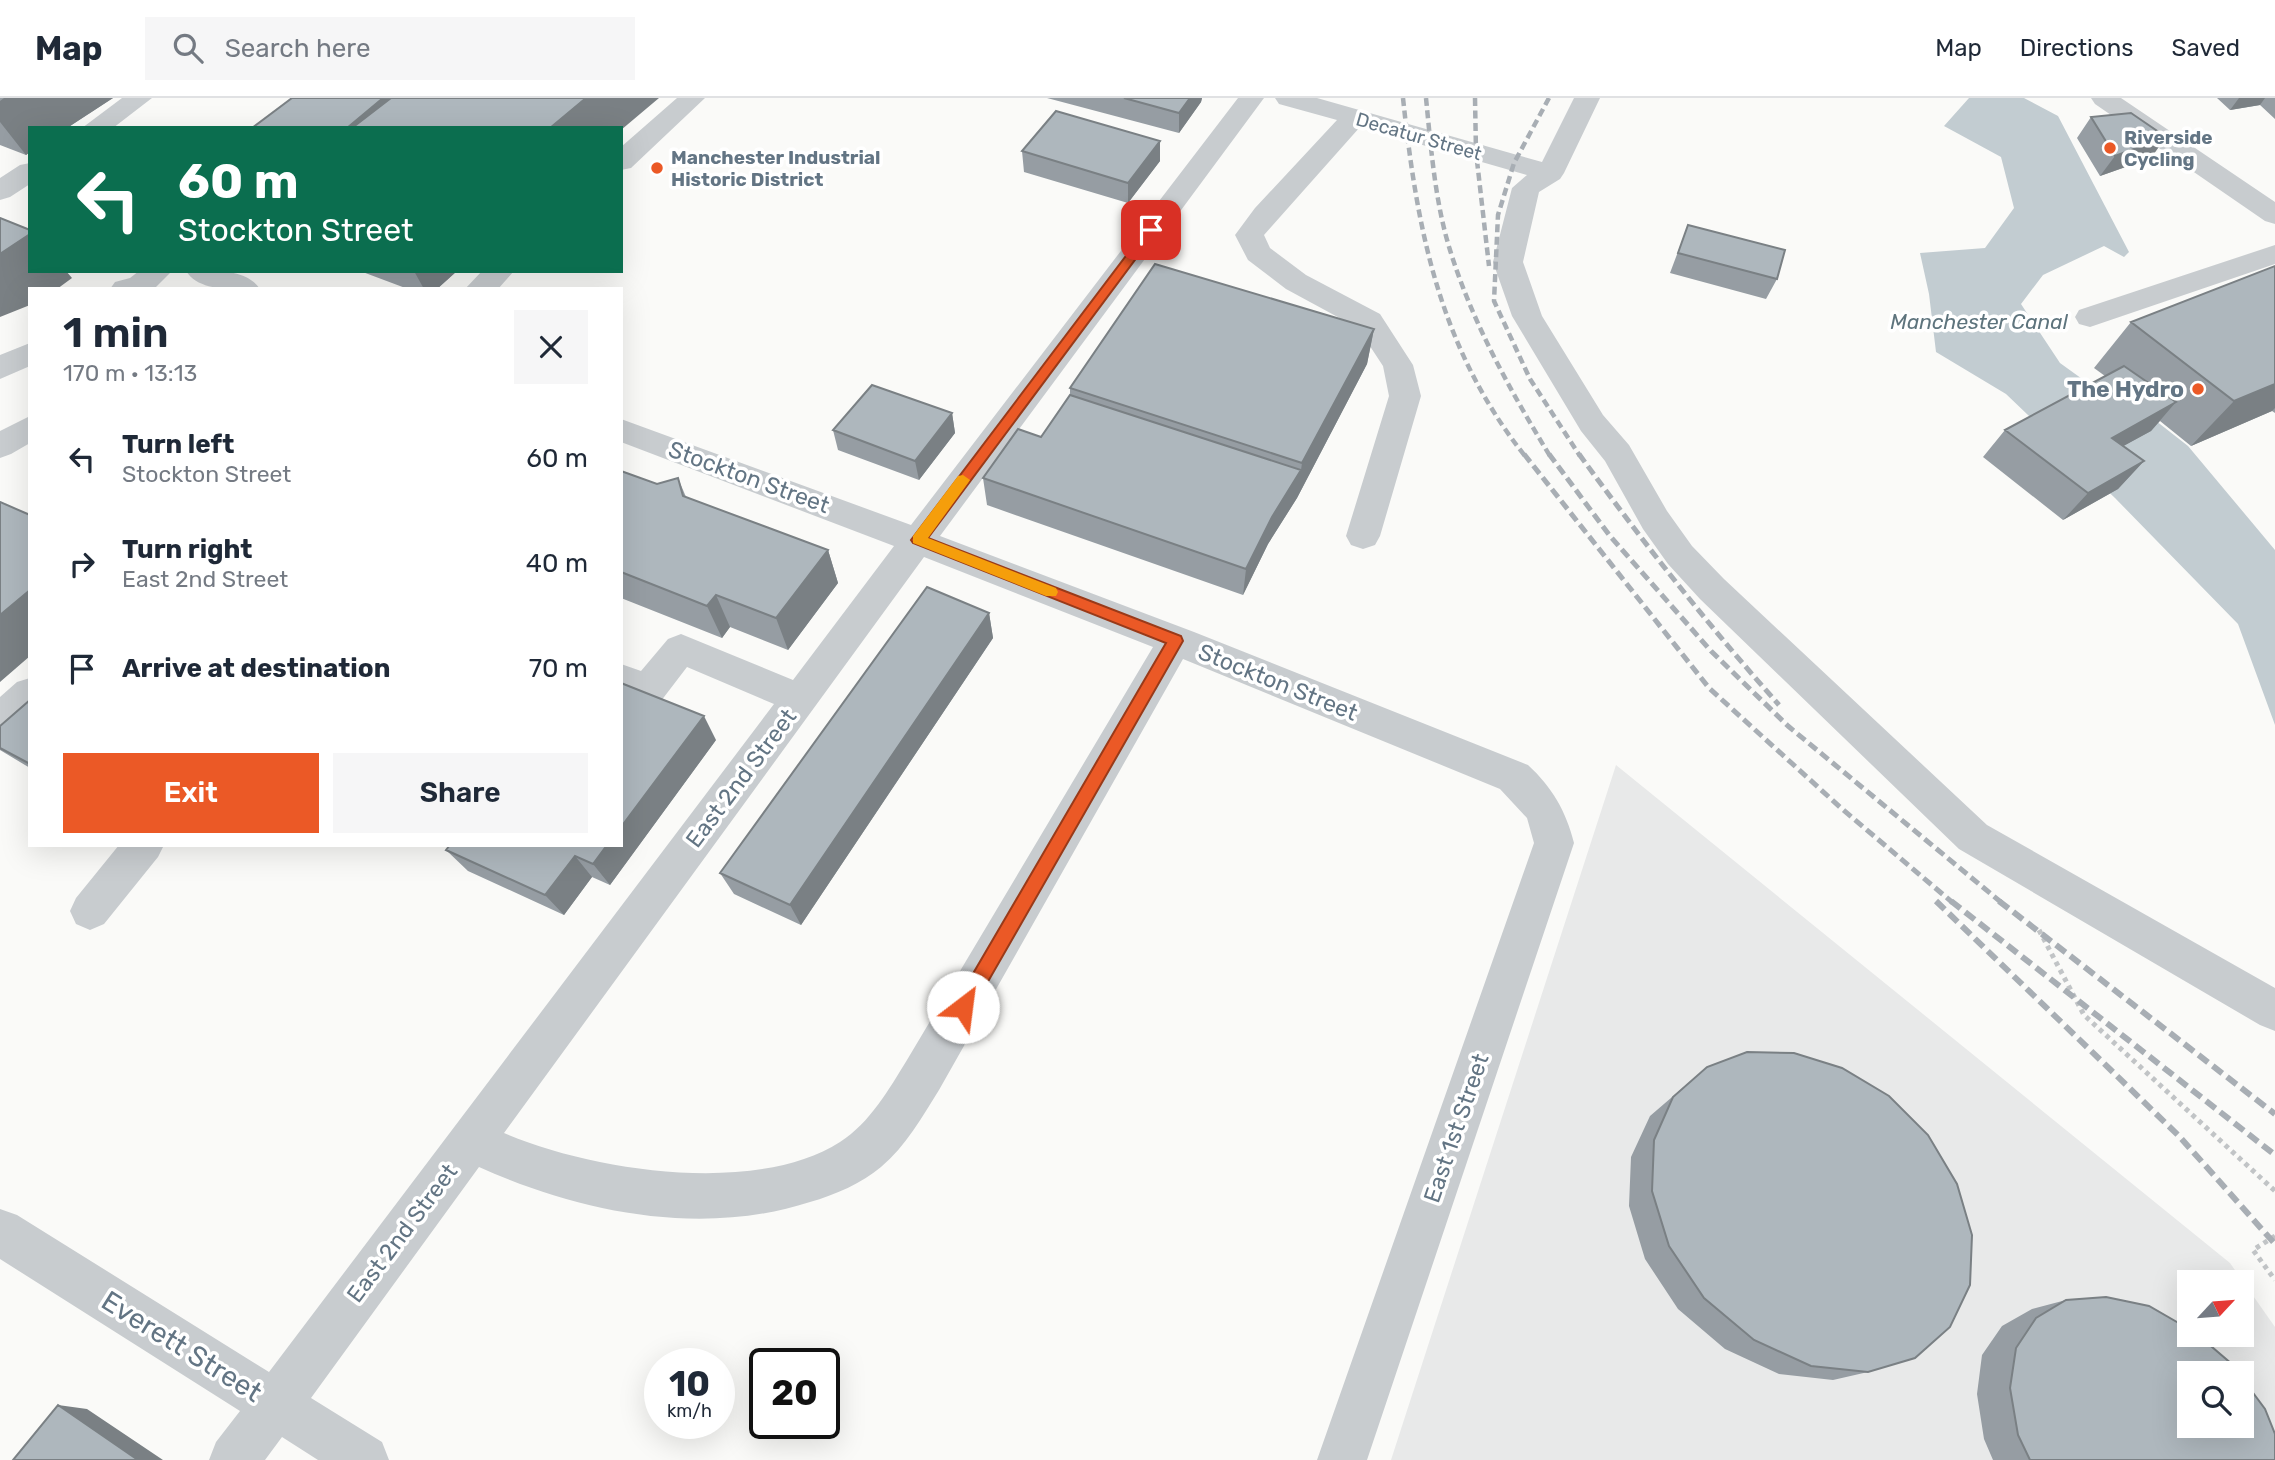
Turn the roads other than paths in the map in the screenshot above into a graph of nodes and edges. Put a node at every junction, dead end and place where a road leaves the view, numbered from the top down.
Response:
1 (139, 98) edge
2 (692, 98) edge
3 (1251, 98) edge
4 (1287, 98) edge
5 (1587, 98) edge
6 (2104, 98) edge
7 (1356, 117) junction
8 (98, 126) edge
9 (623, 160) edge
10 (28, 172) edge
11 (1550, 173) junction
12 (0, 192) edge
13 (28, 204) edge
14 (2275, 215) edge
15 (2275, 254) edge
16 (498, 273) edge
17 (203, 279) edge
18 (237, 287) edge
19 (482, 287) edge
20 (2090, 317) dead end
21 (28, 354) edge
22 (0, 368) edge
23 (28, 428) edge
24 (623, 431) edge
25 (0, 446) edge
26 (1363, 536) dead end
27 (918, 540) junction
28 (1175, 641) junction
29 (623, 679) edge
30 (28, 695) edge
31 (800, 699) junction
32 (0, 720) edge
33 (1536, 796) joint
34 (142, 847) edge
35 (90, 911) dead end
36 (2275, 1011) edge
37 (471, 1140) junction
38 (0, 1232) edge
39 (275, 1404) junction
40 (234, 1460) edge
41 (364, 1460) edge
42 (1342, 1460) edge

1 - 8 street
2 - 9 street
3 - 27 street, East 2nd Street
4 - 7 street, Decatur Street
5 - 11 street
6 - 14 street
7 - 11 street, Decatur Street
7 - 26 street
10 - 12 street
11 - 36 street
12 - 13 street
15 - 20 street
16 - 19 street
17 - 18 street
21 - 22 street
23 - 25 street
24 - 27 street, Stockton Street
27 - 28 street, Stockton Street
27 - 31 street, East 2nd Street
28 - 33 street, Stockton Street
28 - 37 street
29 - 31 street
30 - 32 street
31 - 37 street, East 2nd Street
33 - 42 street, East 1st Street
34 - 35 street
37 - 39 street, East 2nd Street
38 - 39 street, Everett Street
39 - 40 street, East 2nd Street
39 - 41 street, Everett Street

